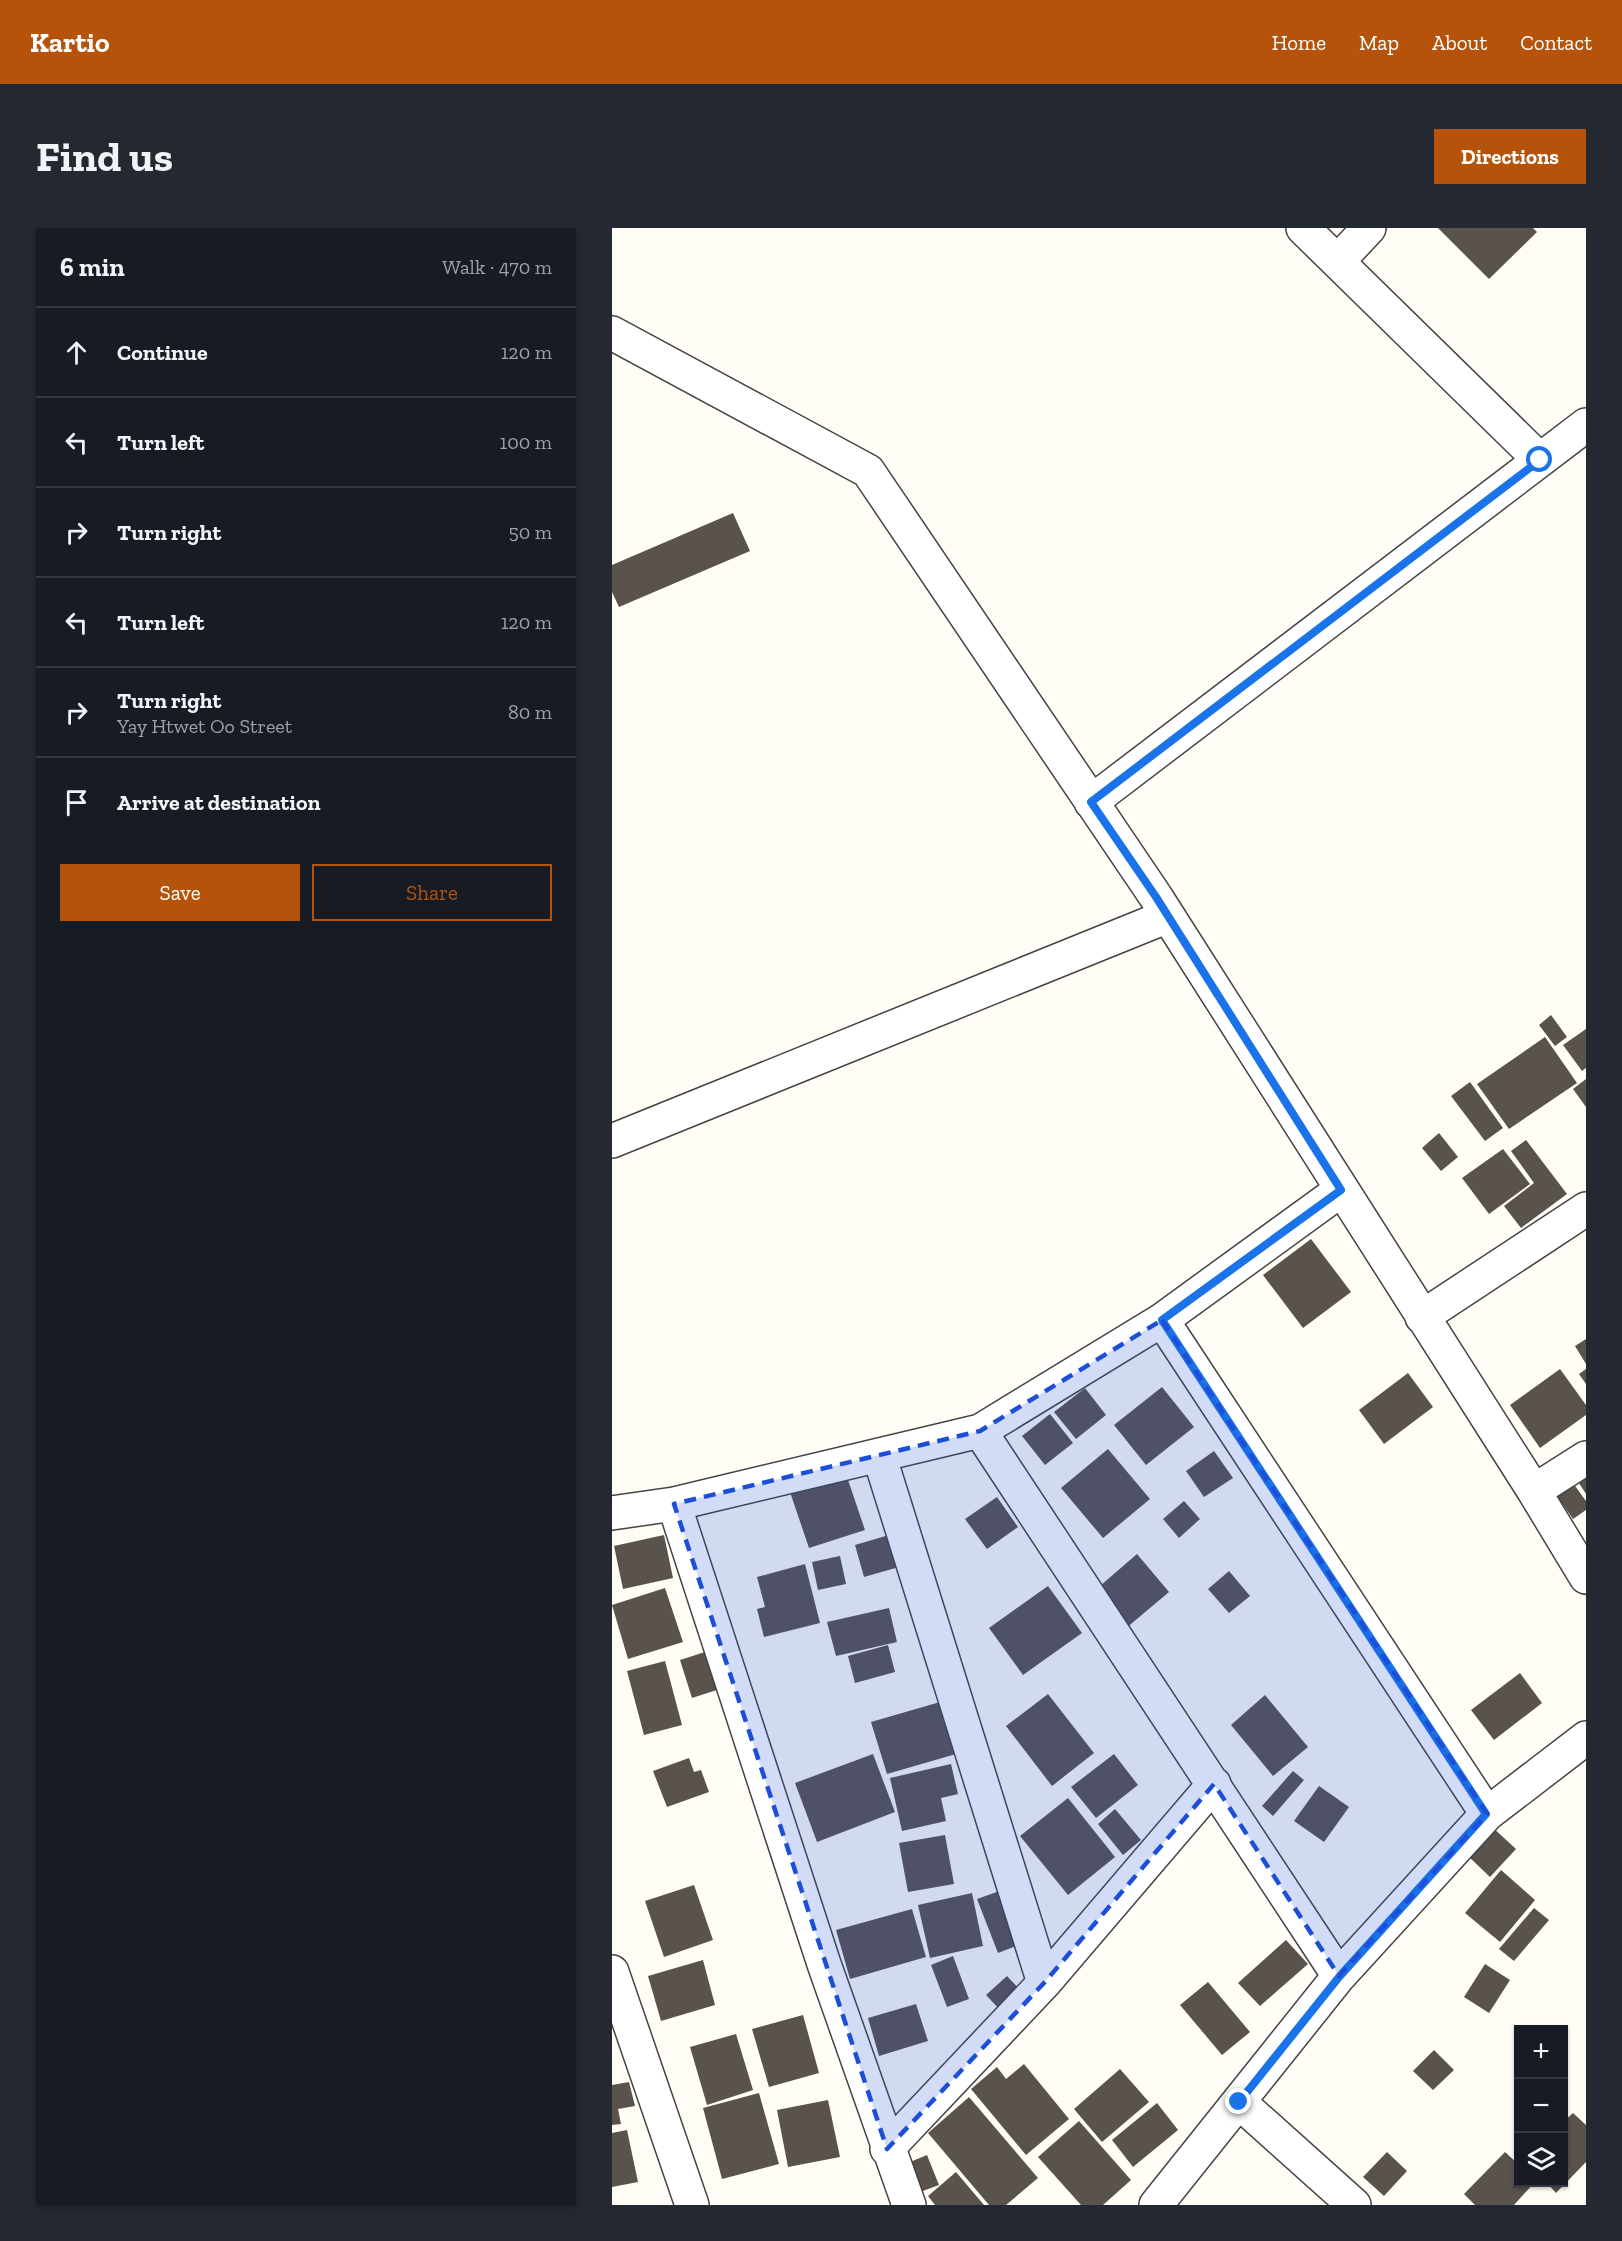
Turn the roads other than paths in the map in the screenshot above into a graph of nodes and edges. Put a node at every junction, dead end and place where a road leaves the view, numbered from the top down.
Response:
1 (1303, 228) edge
2 (1370, 228) edge
3 (1338, 261) junction
4 (612, 333) edge
5 (1586, 425) edge
6 (1540, 460) junction
7 (1091, 802) junction
8 (1168, 916) junction
9 (612, 1141) edge
10 (1341, 1190) junction
11 (1586, 1209) edge
12 (1422, 1317) junction
13 (1162, 1320) junction
14 (980, 1431) junction
15 (879, 1455) junction
16 (1586, 1458) edge
17 (1534, 1491) junction
18 (674, 1503) junction
19 (612, 1513) edge
20 (1586, 1577) edge
21 (1586, 1738) edge
22 (1214, 1784) junction
23 (1486, 1814) junction
24 (612, 1972) edge
25 (1339, 1977) junction
26 (1044, 1983) junction
27 (1239, 2102) junction
28 (888, 2149) junction
29 (692, 2205) edge
30 (909, 2205) edge
31 (1156, 2205) edge
32 (1354, 2205) edge

1 - 3 street
2 - 3 street
3 - 6 street
4 - 7 street
5 - 6 street
6 - 7 street
7 - 8 street
8 - 9 street
8 - 10 street
10 - 12 street
10 - 13 street
11 - 12 street
12 - 17 street
13 - 14 street
13 - 23 street
14 - 15 street
14 - 22 street
15 - 18 street
15 - 26 street
16 - 17 street
17 - 20 street
18 - 19 street
18 - 28 street
21 - 23 street
22 - 25 street
22 - 26 street
23 - 25 street
24 - 29 street
25 - 27 street
26 - 28 street
27 - 31 street
27 - 32 street
28 - 30 street

